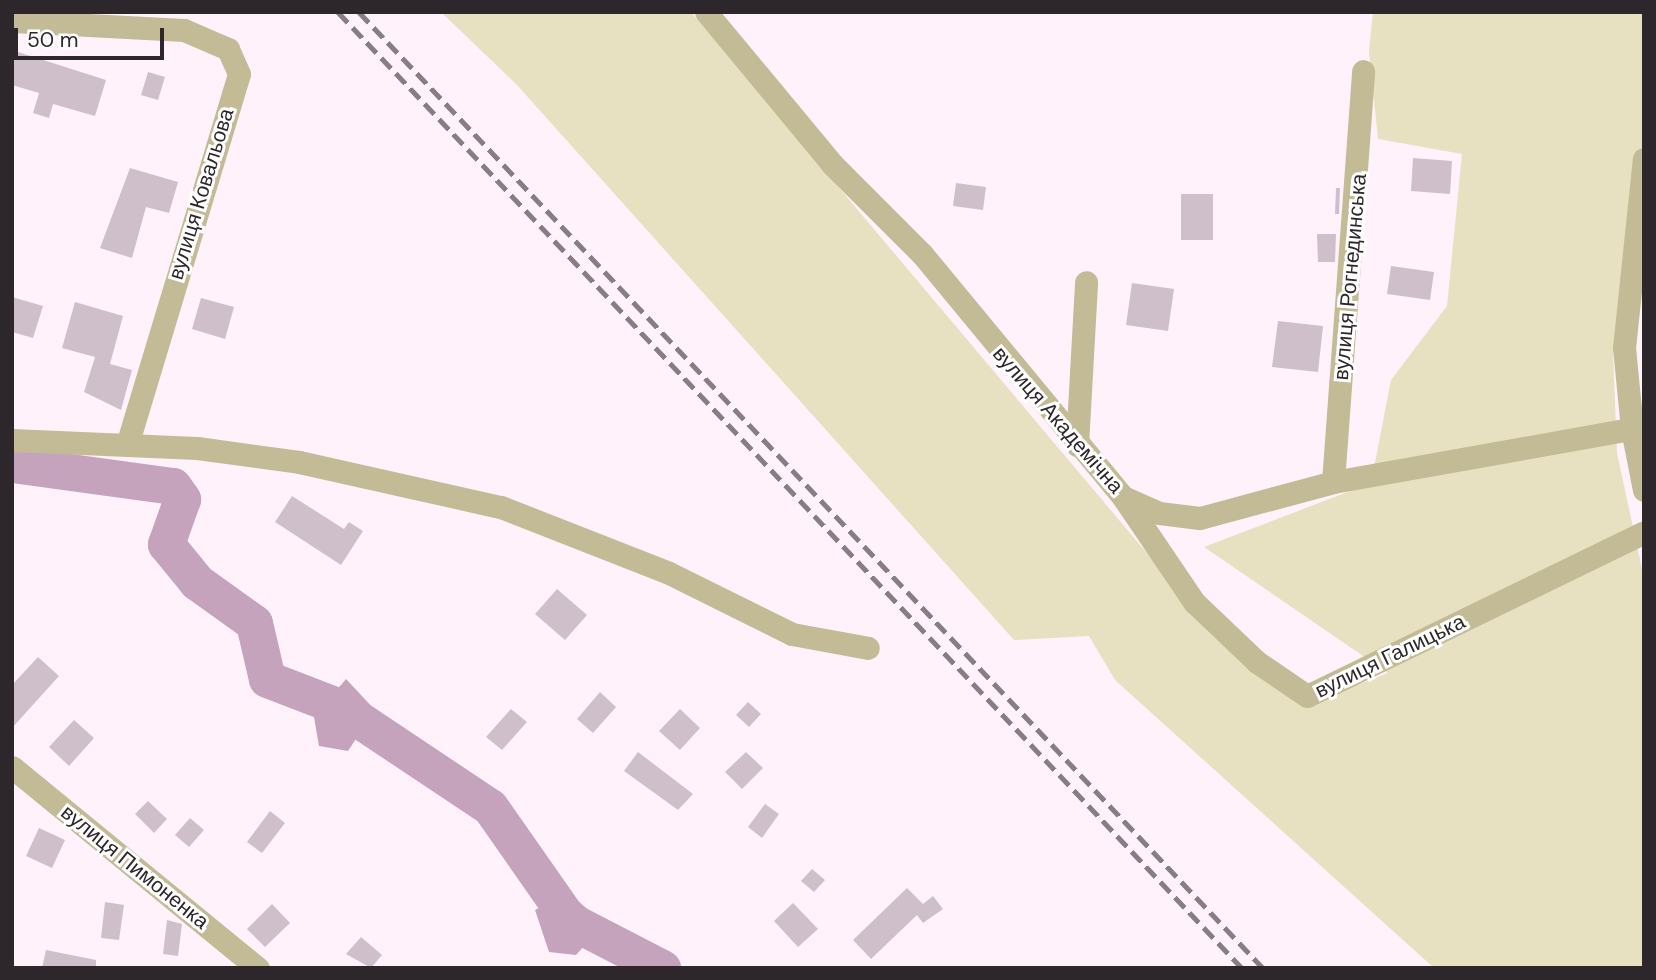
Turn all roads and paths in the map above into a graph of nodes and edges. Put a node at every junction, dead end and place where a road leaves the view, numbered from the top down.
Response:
1 (706, 12) edge
2 (12, 21) edge
3 (1363, 71) dead end
4 (1644, 159) edge
5 (1086, 282) dead end
6 (1638, 427) edge
7 (12, 440) edge
8 (128, 442) junction
9 (1077, 445) junction
10 (1333, 482) junction
11 (1644, 491) edge
12 (1123, 497) junction
13 (1644, 532) edge
14 (868, 648) dead end
15 (12, 767) edge
16 (258, 968) edge

1 - 9 street, вулиця Академічна
2 - 8 street, вулиця Ковальова
3 - 10 street, вулиця Рогнединська
4 - 6 street
5 - 9 street
6 - 10 street, вулиця Академічна
6 - 11 street
7 - 8 street
8 - 14 street
9 - 12 street, вулиця Академічна
10 - 12 street, вулиця Академічна
12 - 13 street, вулиця Галицька
15 - 16 street, вулиця Пимоненка

